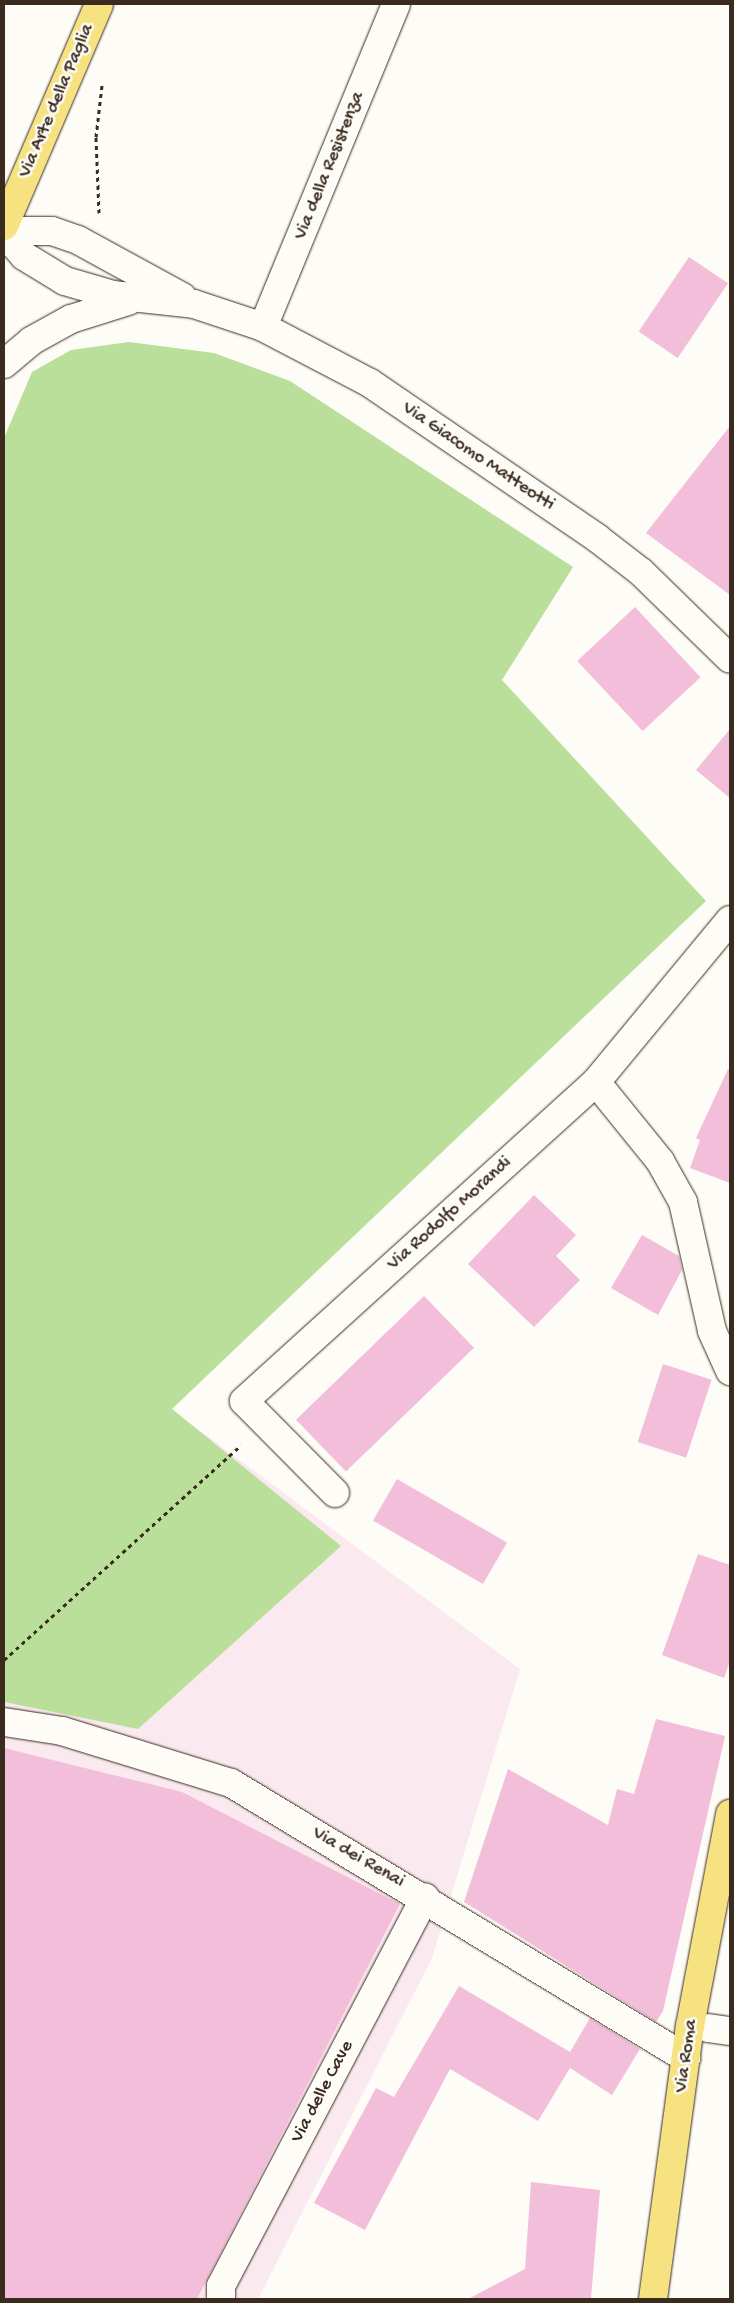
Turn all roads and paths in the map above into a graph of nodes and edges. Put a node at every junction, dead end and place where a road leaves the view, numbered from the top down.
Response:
1 (99, 4) edge
2 (396, 4) edge
3 (104, 76) dead end
4 (4, 226) edge
5 (4, 232) edge
6 (122, 260) junction
7 (145, 297) junction
8 (194, 304) junction
9 (263, 328) junction
10 (4, 364) edge
11 (730, 659) edge
12 (730, 920) edge
13 (596, 1082) junction
14 (730, 1371) edge
15 (265, 1423) junction
16 (334, 1493) dead end
17 (4, 1660) edge
18 (4, 1722) edge
19 (730, 1814) edge
20 (727, 1850) edge
21 (425, 1897) junction
22 (686, 2058) junction
23 (221, 2293) edge
24 (653, 2299) edge

1 - 4 main road, Via Arte della Paglia
2 - 9 street, Via della Resistenza
3 - 6 path
5 - 6 street, Via Giacomo Matteotti
5 - 7 street, Via Giacomo Matteotti
6 - 8 street, Via Giacomo Matteotti
7 - 8 street, Via Giacomo Matteotti
7 - 10 street, Via Giacomo Matteotti
8 - 9 street, Via Giacomo Matteotti
9 - 11 street, Via Giacomo Matteotti
12 - 13 street, Via Rodolfo Morandi
13 - 14 street
13 - 15 street, Via Rodolfo Morandi
15 - 16 street, Via Rodolfo Morandi
15 - 17 path
18 - 21 street, Via dei Renai
19 - 20 main road, Via Roma
20 - 22 main road, Via Roma
21 - 22 street, Via dei Renai
21 - 23 street, Via delle Cave
22 - 24 main road, Via Roma

